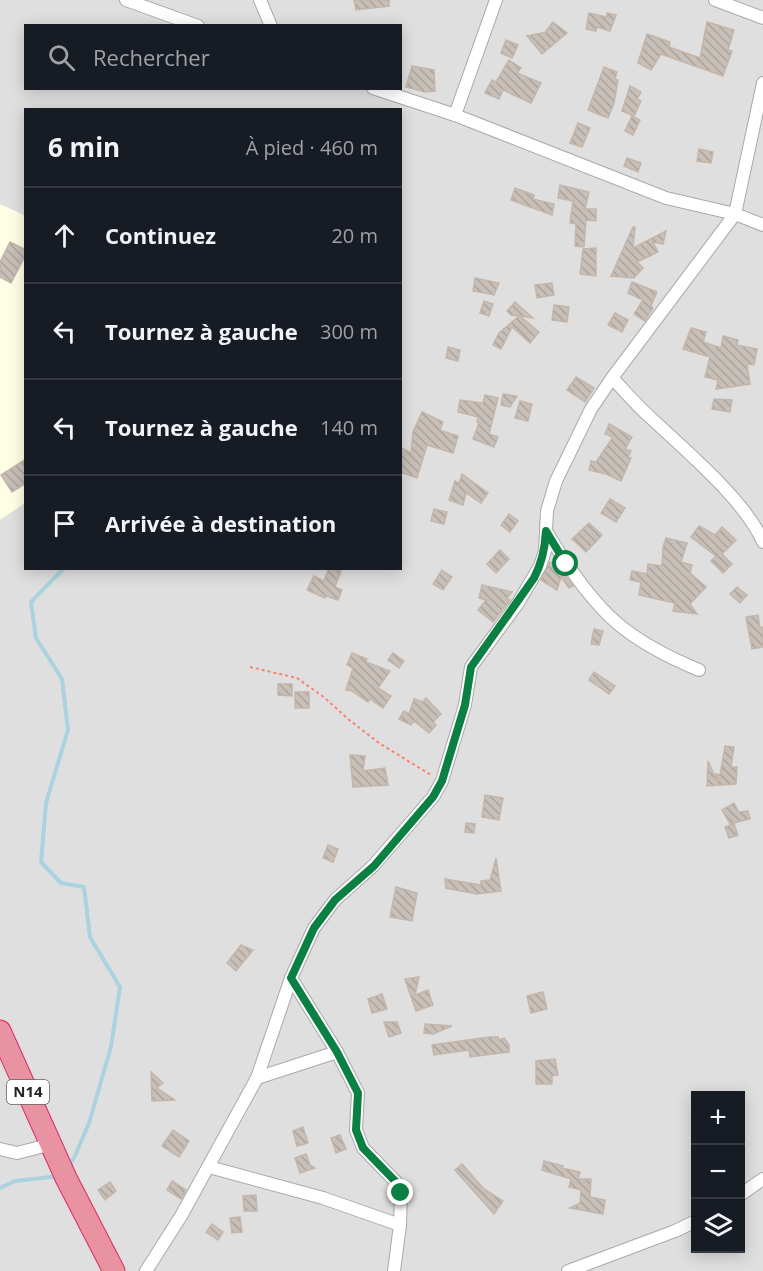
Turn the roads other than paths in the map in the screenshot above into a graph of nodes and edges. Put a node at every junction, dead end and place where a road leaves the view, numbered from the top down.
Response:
1 (126, 0) edge
2 (260, 0) edge
3 (496, 0) edge
4 (715, 0) edge
5 (763, 18) edge
6 (192, 24) edge
7 (270, 24) edge
8 (763, 82) edge
9 (379, 90) edge
10 (455, 115) junction
11 (735, 214) junction
12 (763, 225) edge
13 (612, 378) junction
14 (546, 531) junction
15 (762, 536) edge
16 (699, 670) dead end
17 (291, 978) junction
18 (0, 1031) edge
19 (337, 1052) junction
20 (256, 1078) junction
21 (54, 1148) junction
22 (0, 1149) edge
23 (209, 1167) junction
24 (763, 1179) edge
25 (745, 1192) edge
26 (691, 1223) edge
27 (400, 1225) junction
28 (155, 1257) junction
29 (114, 1271) edge
30 (146, 1271) edge
31 (159, 1271) edge
32 (394, 1271) edge
33 (568, 1271) edge

1 - 6 street
2 - 7 street
3 - 10 street
4 - 5 street
8 - 11 street
9 - 10 street
10 - 11 street
11 - 12 street
11 - 13 street
13 - 14 street
13 - 15 street
14 - 16 street
14 - 17 street
17 - 19 street
17 - 20 street
18 - 21 highway, N14
19 - 20 street
19 - 27 street
20 - 23 street
21 - 22 street
21 - 29 highway, N14
23 - 27 street
23 - 28 street
24 - 25 street
26 - 33 street
27 - 32 street
28 - 30 street
28 - 31 street

